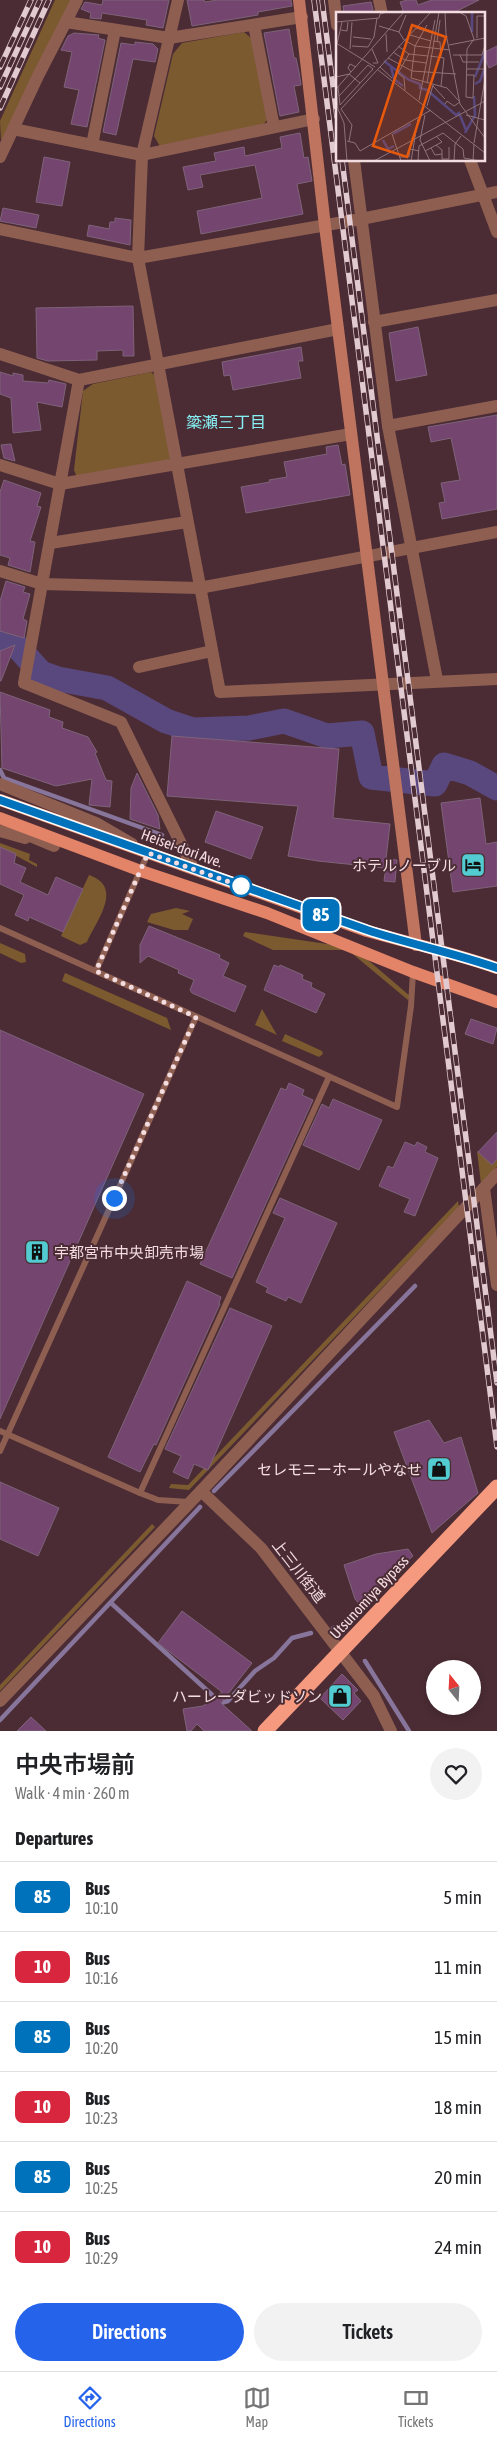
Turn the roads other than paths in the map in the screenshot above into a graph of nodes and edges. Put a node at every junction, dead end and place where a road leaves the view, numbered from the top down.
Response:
1 (77, 0) edge
2 (178, 0) edge
3 (299, 0) edge
4 (334, 0) edge
5 (302, 17) junction
6 (336, 17) edge
7 (66, 22) junction
8 (254, 25) junction
9 (116, 30) junction
10 (169, 38) junction
11 (314, 119) junction
12 (274, 127) junction
13 (13, 129) junction
14 (92, 145) junction
15 (142, 155) junction
16 (0, 157) edge
17 (354, 161) edge
18 (470, 161) edge
19 (497, 192) edge
20 (483, 195) junction
21 (361, 219) junction
22 (325, 226) junction
23 (0, 229) edge
24 (497, 232) edge
25 (138, 258) junction
26 (497, 300) edge
27 (374, 322) junction
28 (338, 329) junction
29 (0, 354) edge
30 (158, 364) junction
31 (79, 380) junction
32 (497, 406) edge
33 (388, 426) junction
34 (351, 434) junction
35 (176, 464) junction
36 (0, 465) edge
37 (60, 484) junction
38 (187, 522) junction
39 (497, 532) edge
40 (50, 543) junction
41 (412, 550) junction
42 (367, 558) junction
43 (0, 571) edge
44 (42, 584) junction
45 (199, 588) junction
46 (212, 651) junction
47 (139, 667) dead end
48 (497, 679) edge
49 (437, 680) junction
50 (383, 683) junction
51 (0, 784) edge
52 (0, 800) edge
53 (0, 818) edge
54 (0, 823) edge
55 (0, 831) edge
56 (148, 853) junction
57 (193, 868) junction
58 (141, 871) junction
59 (0, 928) edge
60 (416, 945) junction
61 (497, 968) edge
62 (96, 971) junction
63 (413, 972) junction
64 (497, 1002) edge
65 (196, 1017) junction
66 (329, 1077) junction
67 (497, 1174) edge
68 (484, 1188) junction
69 (497, 1285) edge
70 (0, 1431) edge
71 (7, 1434) junction
72 (0, 1451) edge
73 (497, 1486) edge
74 (201, 1491) junction
75 (140, 1494) junction
76 (191, 1502) junction
77 (341, 1652) junction
78 (0, 1701) edge
79 (265, 1731) edge
80 (391, 1731) edge

1 - 7 street
2 - 10 street
3 - 5 street
4 - 6 street
5 - 8 street
5 - 11 street
7 - 9 street
7 - 13 street
8 - 10 street
8 - 12 street
9 - 10 street
9 - 14 street
10 - 15 street
11 - 12 street
11 - 22 street
12 - 15 street
13 - 14 street
13 - 16 street
14 - 15 street
15 - 25 street
17 - 21 street
18 - 20 street
19 - 20 street
20 - 21 street
20 - 24 street
21 - 22 street
21 - 27 street
22 - 25 street
22 - 28 street
23 - 25 street
25 - 30 street
26 - 27 street
27 - 33 street
28 - 30 street
28 - 34 street
29 - 31 street
30 - 31 street
30 - 35 street
31 - 37 street
32 - 33 street
33 - 41 street
34 - 35 street
34 - 42 street
35 - 37 street
35 - 38 street
36 - 37 street
37 - 40 street
38 - 40 street
38 - 45 street
39 - 41 street
40 - 44 street
41 - 42 street
41 - 49 street
42 - 45 street
42 - 50 street
43 - 44 street
44 - 45 street
44 - 57 street
45 - 46 street
46 - 47 street
46 - 50 street
48 - 49 street
49 - 50 street
50 - 60 street
51 - 56 street
52 - 56 main road, Heisei-dori Ave.
53 - 58 main road
54 - 55 street
56 - 57 main road, Heisei-dori Ave.
56 - 58 lane
57 - 60 main road, Heisei-dori Ave.
58 - 62 lane
58 - 63 main road
59 - 62 lane
60 - 61 main road, Heisei-dori Ave.
62 - 65 lane
63 - 64 main road
63 - 66 lane
65 - 66 lane
65 - 71 lane
66 - 75 lane
67 - 68 street
68 - 69 street
68 - 74 street
70 - 71 lane
71 - 72 lane
71 - 75 lane
73 - 77 highway, Utsunomiya Bypass
74 - 76 street
74 - 77 street, 上三川街道
75 - 76 lane
76 - 78 street
77 - 79 highway, Utsunomiya Bypass
77 - 80 street, 上三川街道

